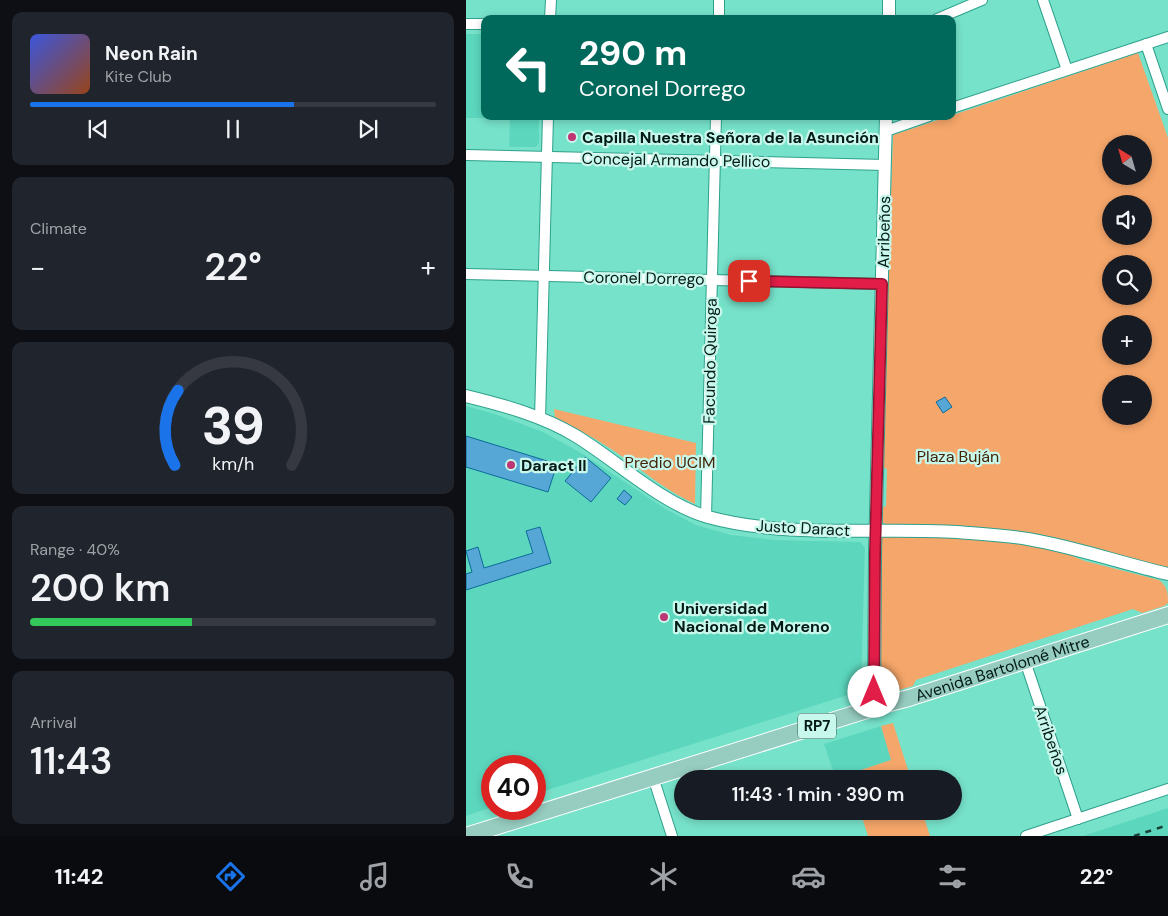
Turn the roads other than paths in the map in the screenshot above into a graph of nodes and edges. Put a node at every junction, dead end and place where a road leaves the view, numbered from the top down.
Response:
1 (551, 0) edge
2 (719, 0) edge
3 (889, 0) edge
4 (982, 0) edge
5 (1043, 0) edge
6 (550, 15) edge
7 (719, 15) edge
8 (889, 15) edge
9 (946, 15) edge
10 (466, 24) edge
11 (481, 24) edge
12 (1168, 37) edge
13 (1146, 44) junction
14 (1067, 70) junction
15 (956, 107) edge
16 (1168, 109) edge
17 (548, 120) edge
18 (716, 120) edge
19 (886, 120) edge
20 (918, 120) edge
21 (886, 131) junction
22 (466, 155) edge
23 (547, 157) junction
24 (715, 161) junction
25 (885, 165) junction
26 (466, 274) edge
27 (543, 276) junction
28 (711, 280) junction
29 (882, 284) junction
30 (466, 396) edge
31 (540, 419) junction
32 (706, 517) junction
33 (875, 532) junction
34 (1167, 576) edge
35 (1168, 615) edge
36 (1025, 661) junction
37 (874, 708) junction
38 (653, 777) junction
39 (1168, 789) edge
40 (1078, 818) junction
41 (500, 831) edge
42 (466, 836) edge
43 (672, 836) edge
44 (1026, 836) edge

1 - 6 street
2 - 7 street
3 - 8 street
4 - 9 street
5 - 14 street
10 - 11 street
12 - 13 street
13 - 14 street
13 - 16 street
14 - 15 street
17 - 23 street
18 - 24 street, Facundo Quiroga
19 - 21 street, Arribeños
20 - 21 street
21 - 25 street, Arribeños
22 - 23 street, Concejal Armando Pellico
23 - 24 street, Concejal Armando Pellico
23 - 27 street
24 - 25 street, Concejal Armando Pellico
24 - 28 street, Facundo Quiroga
25 - 29 street, Arribeños
26 - 27 street, Coronel Dorrego
27 - 28 street, Coronel Dorrego
27 - 31 street
28 - 29 street, Coronel Dorrego
28 - 32 street, Facundo Quiroga
29 - 33 street, Arribeños
30 - 31 street, Justo Daract
31 - 32 street, Justo Daract
32 - 33 street, Justo Daract
33 - 34 street, Justo Daract
33 - 37 street, Arribeños
35 - 36 main road, Avenida Bartolomé Mitre / RP7
36 - 37 main road, Avenida Bartolomé Mitre / RP7
36 - 40 street, Arribeños
37 - 38 main road, Avenida Bartolomé Mitre / RP7
38 - 41 main road, Avenida Bartolomé Mitre / RP7
38 - 43 street
39 - 40 street
40 - 44 street
41 - 42 main road, Avenida Bartolomé Mitre / RP7

